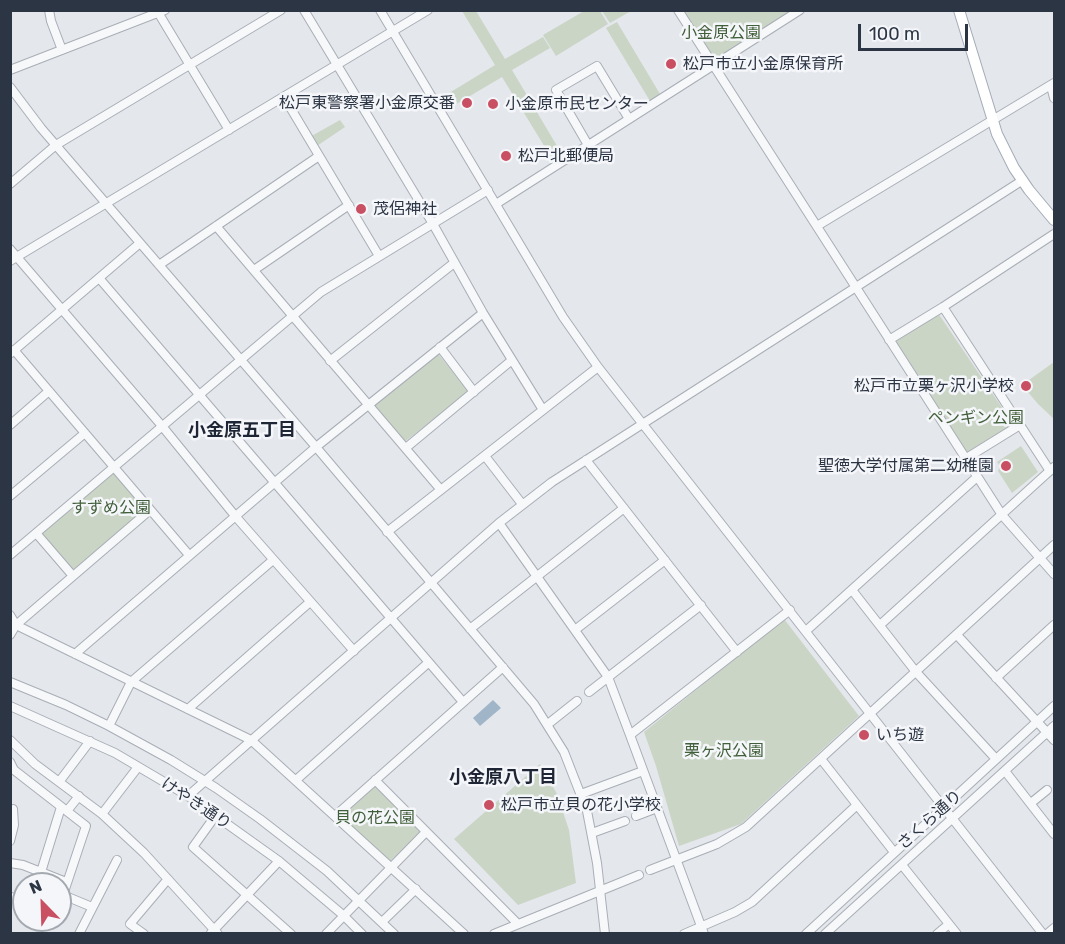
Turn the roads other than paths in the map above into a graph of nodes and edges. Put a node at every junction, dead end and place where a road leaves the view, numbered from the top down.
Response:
1 (49, 10) edge
2 (281, 10) edge
3 (304, 10) edge
4 (380, 10) edge
5 (428, 10) edge
6 (678, 10) edge
7 (800, 10) edge
8 (959, 10) edge
9 (160, 12) edge
10 (393, 32) junction
11 (62, 50) junction
12 (189, 65) junction
13 (337, 65) junction
14 (713, 66) junction
15 (10, 70) edge
16 (1052, 85) edge
17 (10, 87) edge
18 (284, 97) junction
19 (1054, 98) edge
20 (629, 119) junction
21 (992, 122) junction
22 (229, 130) junction
23 (56, 145) junction
24 (588, 145) junction
25 (319, 156) junction
26 (1023, 180) junction
27 (12, 181) edge
28 (488, 190) junction
29 (106, 203) junction
30 (496, 204) junction
31 (349, 206) junction
32 (1054, 220) edge
33 (433, 224) junction
34 (216, 226) junction
35 (817, 226) junction
36 (1054, 234) edge
37 (140, 243) junction
38 (10, 249) edge
39 (379, 256) junction
40 (14, 259) edge
41 (454, 263) junction
42 (159, 265) junction
43 (254, 270) junction
44 (99, 278) junction
45 (856, 288) junction
46 (942, 307) junction
47 (62, 309) junction
48 (483, 313) junction
49 (293, 315) junction
50 (889, 340) junction
51 (440, 347) junction
52 (12, 351) edge
53 (240, 360) junction
54 (512, 360) junction
55 (330, 361) junction
56 (598, 367) junction
57 (49, 391) junction
58 (474, 392) junction
59 (200, 394) junction
60 (370, 404) junction
61 (543, 410) junction
62 (644, 423) junction
63 (10, 424) edge
64 (1020, 425) junction
65 (162, 426) junction
66 (85, 433) junction
67 (316, 447) junction
68 (407, 447) junction
69 (485, 456) junction
70 (965, 459) junction
71 (586, 460) junction
72 (114, 467) junction
73 (1052, 469) edge
74 (977, 477) junction
75 (274, 482) junction
76 (441, 490) junction
77 (10, 496) edge
78 (522, 504) junction
79 (624, 508) junction
80 (150, 510) junction
81 (1002, 515) junction
82 (236, 518) junction
83 (499, 523) junction
84 (387, 532) junction
85 (36, 533) junction
86 (1054, 545) edge
87 (10, 555) edge
88 (189, 555) junction
89 (1040, 559) junction
90 (273, 560) junction
91 (665, 560) junction
92 (1054, 574) edge
93 (73, 576) junction
94 (537, 576) junction
95 (431, 584) junction
96 (852, 590) junction
97 (310, 602) junction
98 (700, 605) junction
99 (790, 610) junction
100 (10, 615) edge
101 (391, 618) junction
102 (16, 625) junction
103 (880, 625) junction
104 (1054, 625) edge
105 (470, 629) junction
106 (575, 630) junction
107 (807, 630) junction
108 (10, 635) edge
109 (957, 635) junction
110 (354, 651) junction
111 (737, 652) junction
112 (75, 654) junction
113 (428, 663) junction
114 (503, 667) junction
115 (916, 672) junction
116 (608, 677) junction
117 (996, 678) junction
118 (10, 682) edge
119 (131, 682) junction
120 (590, 692) dead end
121 (577, 701) dead end
122 (463, 702) junction
123 (10, 706) edge
124 (1054, 706) edge
125 (188, 709) junction
126 (870, 713) junction
127 (1038, 721) junction
128 (548, 724) junction
129 (110, 726) junction
130 (1051, 729) edge
131 (630, 735) junction
132 (10, 740) edge
133 (251, 740) junction
134 (1054, 740) edge
135 (90, 741) junction
136 (821, 759) junction
137 (996, 759) junction
138 (138, 766) junction
139 (12, 768) edge
140 (643, 771) junction
141 (1005, 771) junction
142 (296, 780) junction
143 (375, 780) junction
144 (205, 781) junction
145 (59, 782) junction
146 (1047, 790) dead end
147 (581, 794) junction
148 (79, 796) junction
149 (188, 796) junction
150 (1030, 803) junction
151 (857, 805) junction
152 (945, 806) junction
153 (657, 808) junction
154 (64, 809) junction
155 (10, 810) edge
156 (102, 814) junction
157 (216, 815) junction
158 (335, 816) junction
159 (636, 816) dead end
160 (954, 817) junction
161 (625, 821) dead end
162 (1053, 830) edge
163 (426, 832) junction
164 (592, 833) junction
165 (10, 841) edge
166 (894, 852) junction
167 (117, 860) dead end
168 (676, 860) junction
169 (279, 861) junction
170 (10, 863) edge
171 (902, 865) junction
172 (391, 867) junction
173 (650, 870) dead end
174 (41, 872) joint
175 (70, 872) edge
176 (639, 875) dead end
177 (168, 879) junction
178 (416, 890) junction
179 (600, 891) junction
180 (246, 894) junction
181 (358, 899) junction
182 (72, 901) edge
183 (92, 907) junction
184 (343, 915) junction
185 (382, 921) junction
186 (518, 924) junction
187 (949, 924) junction
188 (1054, 928) edge
189 (703, 930) edge
190 (214, 932) edge
191 (79, 933) edge
192 (144, 933) edge
193 (291, 933) edge
194 (326, 933) edge
195 (362, 933) edge
196 (394, 933) edge
197 (464, 933) edge
198 (494, 933) edge
199 (605, 933) edge
200 (684, 933) edge
201 (806, 933) edge
202 (825, 933) edge
203 (938, 933) edge
204 (957, 933) edge
205 (1046, 933) edge

1 - 11 street
2 - 12 street
3 - 13 street
4 - 10 street
5 - 10 street
6 - 14 street
7 - 14 street
8 - 21 main road
9 - 11 street
9 - 12 street
10 - 13 street
10 - 28 street
11 - 15 street
12 - 22 street
12 - 23 street
13 - 18 street
13 - 33 street
14 - 20 street
14 - 35 street
16 - 19 street
16 - 21 street
17 - 23 street
18 - 22 street
18 - 25 street
20 - 24 street
20 - 24 street
21 - 26 main road
21 - 35 street
22 - 29 street
23 - 27 street
23 - 29 street
24 - 30 street
25 - 31 street
25 - 34 street
26 - 32 main road
26 - 45 street
28 - 30 street
28 - 33 street
29 - 37 street
29 - 40 street
30 - 56 street
31 - 39 street
31 - 43 street
33 - 39 street
33 - 41 street
34 - 42 street
34 - 43 street
35 - 45 street
36 - 46 street
37 - 42 street
37 - 44 street
38 - 40 street
39 - 49 street
40 - 47 street
41 - 48 street
41 - 55 street
42 - 53 street
43 - 49 street
44 - 47 street
44 - 59 street
45 - 50 street
45 - 62 street
46 - 50 street
46 - 64 street
47 - 52 street
47 - 65 street
48 - 51 street
48 - 54 street
49 - 53 street
49 - 55 street
50 - 70 street
51 - 58 street
51 - 60 street
52 - 57 street
53 - 59 street
53 - 67 street
54 - 58 street
54 - 61 street
55 - 60 street
56 - 61 street
56 - 62 street
57 - 63 street
57 - 66 street
58 - 68 street
59 - 65 street
59 - 75 street
60 - 67 street
60 - 68 street
61 - 69 street
62 - 71 street
62 - 99 street
64 - 70 street
64 - 73 street
65 - 72 street
65 - 82 street
66 - 72 street
66 - 77 street
67 - 75 street
67 - 84 street
68 - 76 street
69 - 76 street
69 - 78 street
70 - 74 street
71 - 78 street
71 - 79 street
72 - 80 street
72 - 85 street
73 - 81 street
74 - 81 street
74 - 96 street
75 - 82 street
75 - 101 street
76 - 84 street
78 - 83 street
79 - 91 street
79 - 94 street
80 - 88 street
80 - 93 street
81 - 89 street
81 - 103 street
82 - 88 street
82 - 90 street
83 - 94 street
83 - 95 street
84 - 95 street
85 - 87 street
85 - 93 street
86 - 89 street
88 - 112 street
89 - 92 street
89 - 109 street
90 - 97 street
90 - 119 street
91 - 98 street
91 - 106 street
93 - 102 street
94 - 105 street
94 - 106 street
95 - 101 street
95 - 105 street
96 - 103 street
96 - 107 street
97 - 110 street
97 - 125 street
98 - 111 street
98 - 116 street
99 - 107 street
99 - 111 street
100 - 102 street
101 - 110 street
101 - 113 street
102 - 108 street
102 - 112 street
103 - 115 street
104 - 117 street
105 - 114 street
106 - 116 street
107 - 126 street
109 - 115 street
109 - 117 street
110 - 133 street
111 - 131 street
112 - 119 street
113 - 122 street
113 - 142 street
114 - 122 street
114 - 128 street
115 - 126 street
115 - 137 street
116 - 120 street
116 - 131 street
117 - 127 street
118 - 129 street
119 - 125 street
119 - 129 street
121 - 128 street
122 - 143 street
123 - 135 street, けやき通り
124 - 127 street, さくら通り
125 - 133 street
126 - 136 street
126 - 152 street
127 - 130 street
127 - 137 street, さくら通り
128 - 147 street
129 - 144 street
130 - 134 street
130 - 141 street, さくら通り
131 - 140 street
132 - 145 street
133 - 142 street
133 - 144 street
135 - 138 street, けやき通り
135 - 145 street
136 - 151 street
136 - 168 street
137 - 152 street, さくら通り
138 - 149 street, けやき通り
138 - 156 street
139 - 154 street
140 - 147 street
140 - 153 street
141 - 150 street
141 - 160 street, さくら通り
142 - 158 street
143 - 158 street
143 - 163 street
144 - 149 street
144 - 181 street
145 - 148 street
146 - 150 street
147 - 164 street
148 - 154 street
148 - 156 street
149 - 157 street, けやき通り
150 - 162 street
151 - 166 street
151 - 189 street
152 - 160 street
152 - 166 street, さくら通り
153 - 159 street
153 - 168 street
154 - 174 street
154 - 175 street
155 - 165 street
156 - 177 street
157 - 169 street, けやき通り
157 - 180 street
158 - 172 street
160 - 171 street, さくら通り
160 - 205 street
161 - 164 street
163 - 172 street
163 - 186 street
164 - 179 street
166 - 201 street, さくら通り
167 - 183 street
168 - 173 street
168 - 189 street
169 - 180 street
169 - 184 street, けやき通り
170 - 174 street
171 - 187 street
171 - 202 street, さくら通り
172 - 178 street
172 - 181 street
176 - 179 street
177 - 190 street
177 - 192 street
178 - 185 street
178 - 197 street
179 - 186 street
179 - 199 street
180 - 190 street
180 - 193 street
181 - 184 street
181 - 185 street
182 - 183 street
183 - 191 street
184 - 194 street
184 - 195 street, けやき通り
185 - 196 street
186 - 198 street
187 - 203 street
187 - 204 street
188 - 205 street
189 - 200 street

